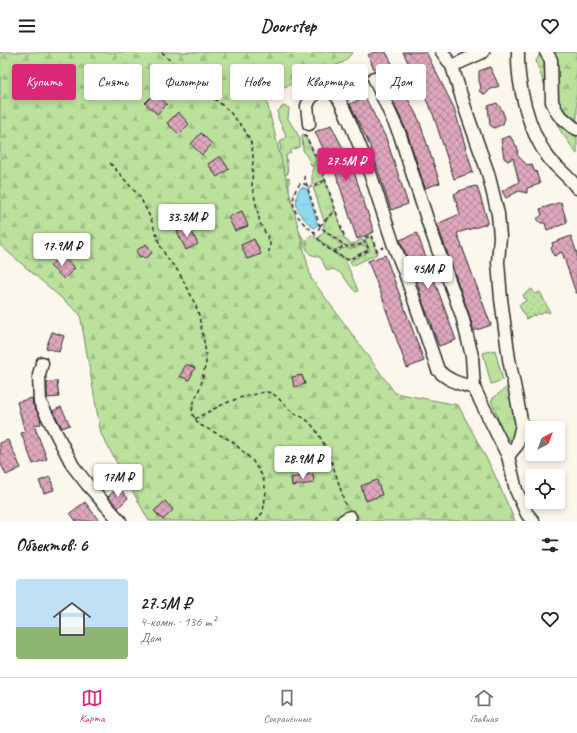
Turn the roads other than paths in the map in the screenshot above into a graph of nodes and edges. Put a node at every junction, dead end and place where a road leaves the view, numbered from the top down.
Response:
1 (442, 52) edge
2 (483, 52) edge
3 (518, 52) edge
4 (546, 52) edge
5 (452, 66) junction
6 (374, 78) dead end
7 (309, 124) road end
8 (577, 129) edge
9 (577, 188) edge
10 (42, 363) dead end
11 (474, 388) junction
12 (508, 456) junction
13 (120, 521) edge
14 (533, 521) edge

1 - 5 street
2 - 5 street
3 - 9 street
4 - 8 street
5 - 12 street
6 - 11 street
7 - 11 street
10 - 13 street
11 - 12 street
12 - 14 street

